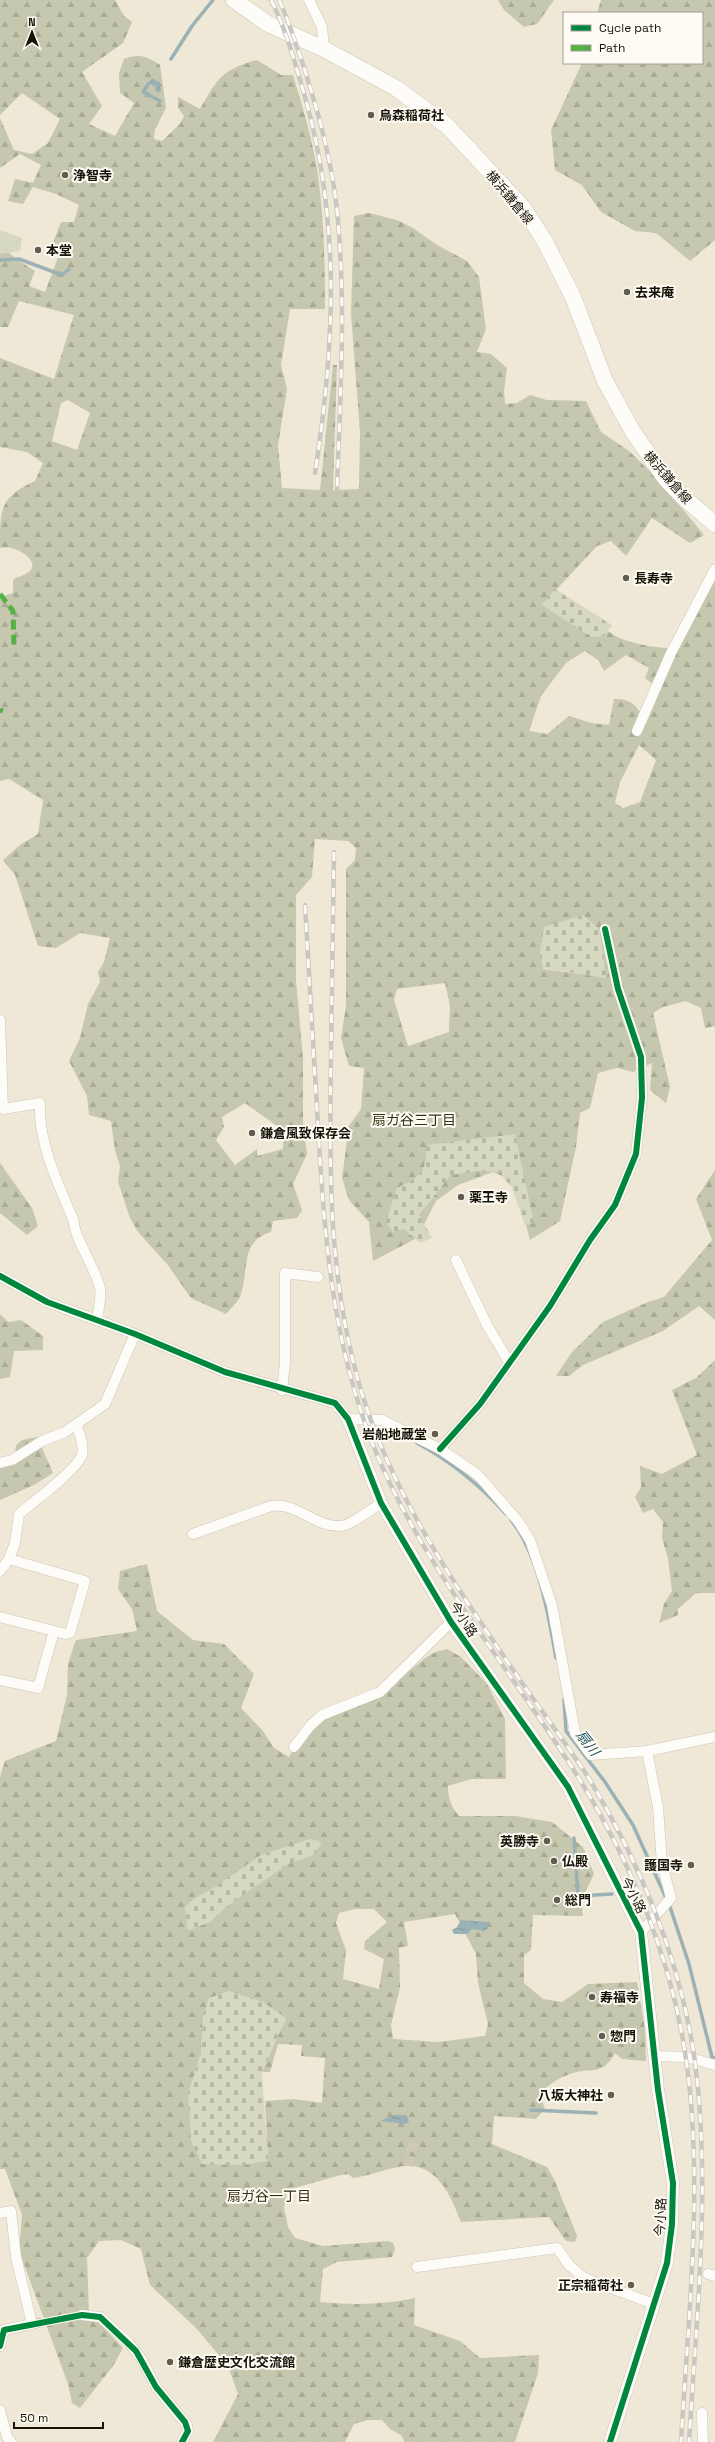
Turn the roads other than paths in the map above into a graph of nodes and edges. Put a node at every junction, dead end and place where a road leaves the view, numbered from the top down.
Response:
1 (234, 0) edge
2 (309, 0) edge
3 (324, 49) junction
4 (715, 524) edge
5 (715, 569) edge
6 (637, 731) dead end
7 (605, 929) dead end
8 (0, 1020) edge
9 (456, 1260) dead end
10 (0, 1276) edge
11 (318, 1277) dead end
12 (97, 1319) junction
13 (135, 1334) junction
14 (509, 1362) junction
15 (282, 1390) junction
16 (348, 1419) junction
17 (76, 1425) junction
18 (440, 1449) junction
19 (0, 1463) edge
20 (381, 1503) junction
21 (193, 1534) dead end
22 (9, 1559) junction
23 (0, 1571) edge
24 (0, 1617) edge
25 (451, 1622) junction
26 (54, 1631) junction
27 (0, 1680) edge
28 (715, 1737) edge
29 (294, 1747) dead end
30 (647, 1751) junction
31 (641, 1932) junction
32 (654, 2056) junction
33 (715, 2065) edge
34 (0, 2213) edge
35 (417, 2267) dead end
36 (654, 2304) junction
37 (82, 2315) tunnel mouth
38 (0, 2346) edge
39 (0, 2410) edge
40 (702, 2414) dead end
41 (11, 2442) edge
42 (182, 2442) edge
43 (610, 2442) edge
44 (703, 2442) edge

1 - 3 main road, 横浜鎌倉線
2 - 3 street
3 - 4 main road, 横浜鎌倉線
5 - 6 street
7 - 14 street
8 - 12 street
9 - 14 street
10 - 12 street
11 - 15 street
12 - 13 street
13 - 15 street
13 - 17 street
14 - 18 street
15 - 16 street
16 - 18 street
16 - 20 street, 今小路
17 - 19 street
17 - 22 street
18 - 30 street
20 - 21 street
20 - 25 street, 今小路
22 - 23 street
22 - 26 street
24 - 26 street
25 - 29 street
25 - 31 street, 今小路
26 - 27 street
28 - 30 street
30 - 31 street
31 - 32 street, 今小路
32 - 33 street
32 - 36 street, 今小路
34 - 38 street
35 - 36 street
36 - 43 street, 今小路
37 - 42 street
39 - 41 street
40 - 44 street

